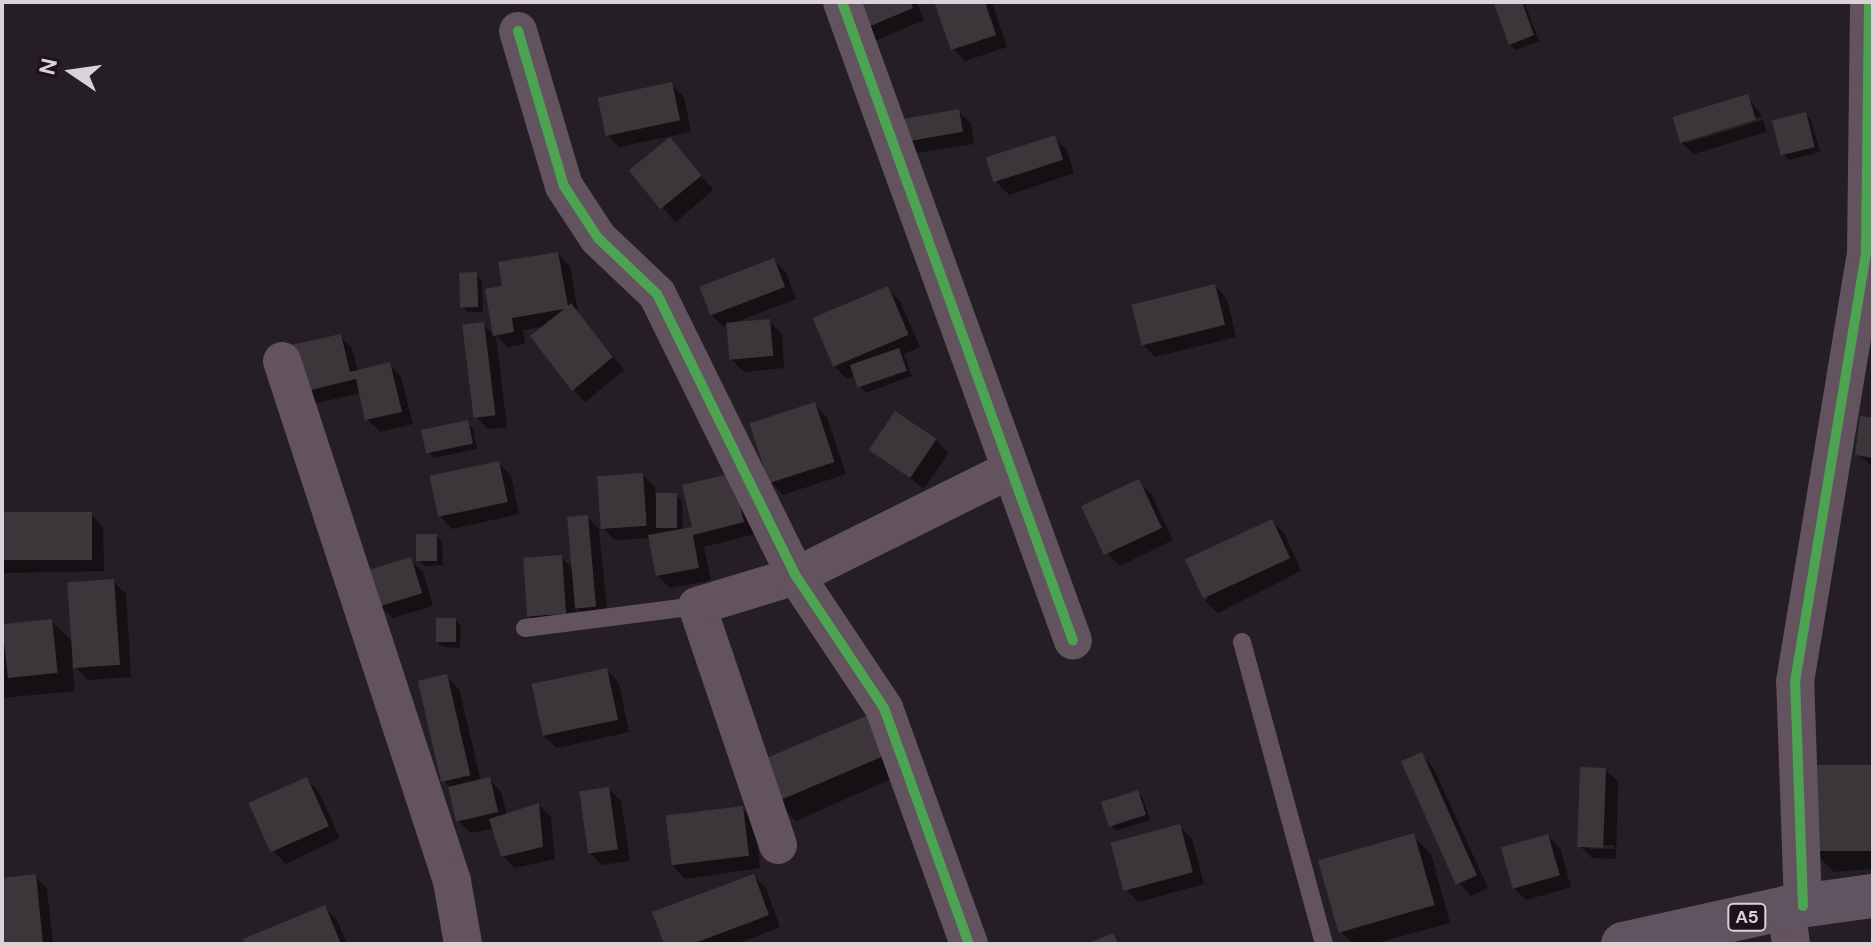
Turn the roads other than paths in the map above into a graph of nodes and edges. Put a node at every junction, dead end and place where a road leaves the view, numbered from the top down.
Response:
1 (842, 2) edge
2 (1869, 2) edge
3 (518, 31) dead end
4 (1870, 250) edge
5 (282, 361) dead end
6 (1010, 470) junction
7 (796, 576) junction
8 (697, 606) junction
9 (525, 628) dead end
10 (1073, 641) dead end
11 (1242, 642) dead end
12 (778, 845) dead end
13 (1873, 896) edge
14 (1793, 920) edge
15 (463, 944) edge
16 (969, 944) edge
17 (1324, 944) edge
18 (1623, 944) edge

1 - 6 street
2 - 4 street
3 - 7 street
4 - 14 street
5 - 15 street
6 - 7 street
6 - 10 street
7 - 8 street
7 - 16 street
8 - 9 lane
8 - 12 street
11 - 17 lane
13 - 14 main road, A5
14 - 18 main road, A5

